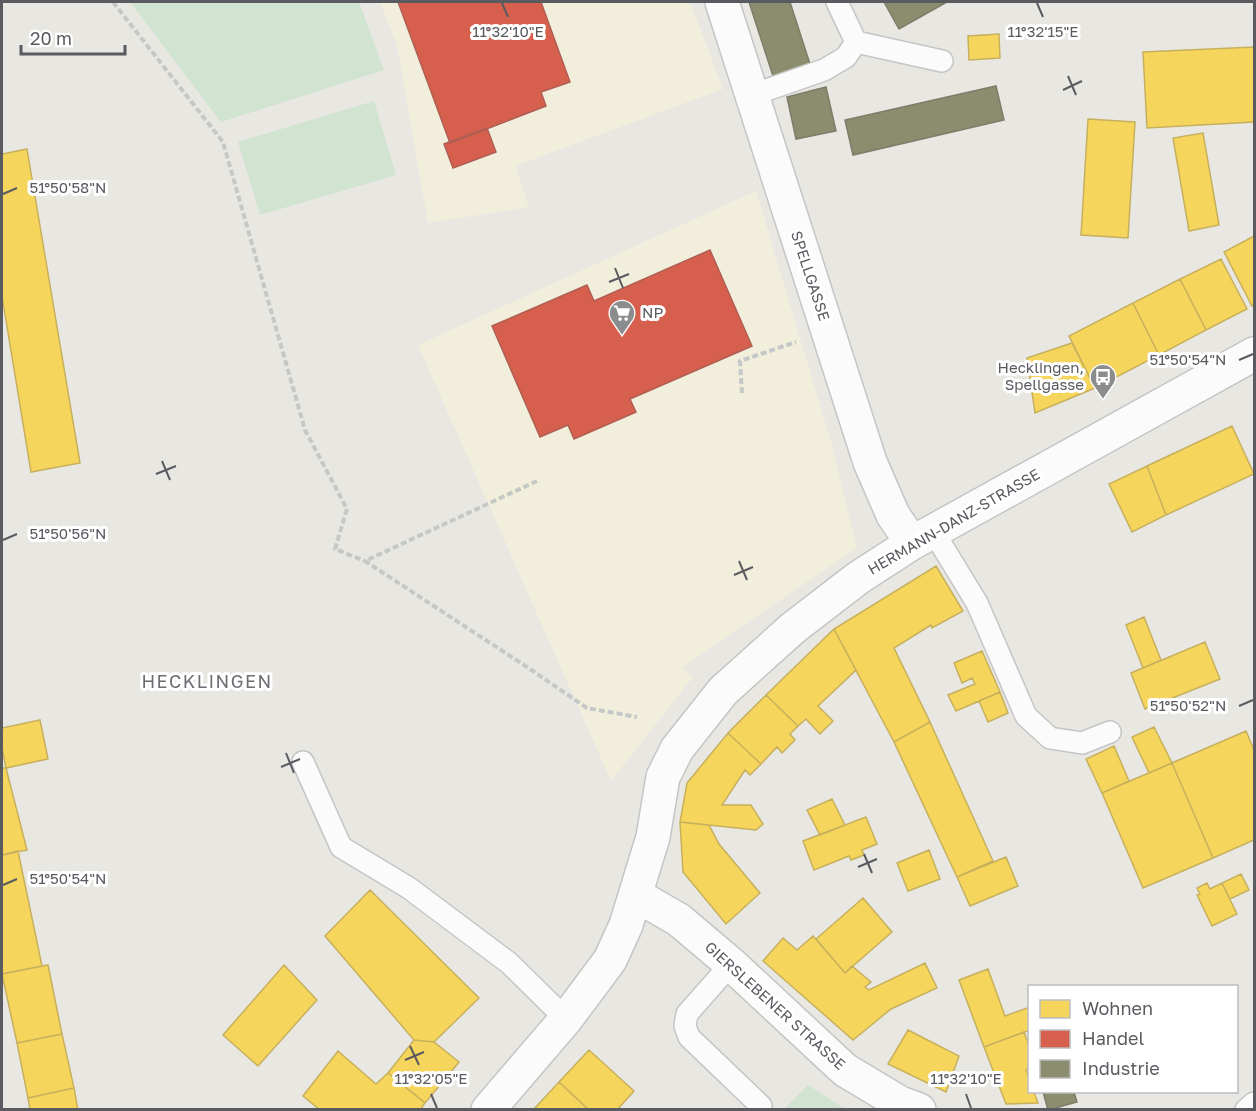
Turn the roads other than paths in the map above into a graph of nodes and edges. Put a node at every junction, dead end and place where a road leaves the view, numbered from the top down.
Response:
1 (722, 2) edge
2 (837, 2) edge
3 (856, 42) junction
4 (942, 61) dead end
5 (752, 95) junction
6 (1254, 354) edge
7 (923, 537) junction
8 (1110, 732) dead end
9 (303, 762) dead end
10 (636, 895) junction
11 (731, 964) junction
12 (566, 1019) junction
13 (1254, 1102) edge
14 (761, 1106) dead end
15 (488, 1110) edge
16 (919, 1110) edge
17 (1246, 1110) edge

1 - 5 street, SPELLGASSE
2 - 3 lane
3 - 4 lane
3 - 5 lane
5 - 7 street, SPELLGASSE
6 - 7 street, HERMANN-DANZ-STRASSE
7 - 8 lane
7 - 10 street, HERMANN-DANZ-STRASSE
9 - 12 lane
10 - 11 street, GIERSLEBENER STRASSE
10 - 12 street, HERMANN-DANZ-STRASSE
11 - 14 lane
11 - 16 street, GIERSLEBENER STRASSE
12 - 15 street, HERMANN-DANZ-STRASSE
13 - 17 lane

